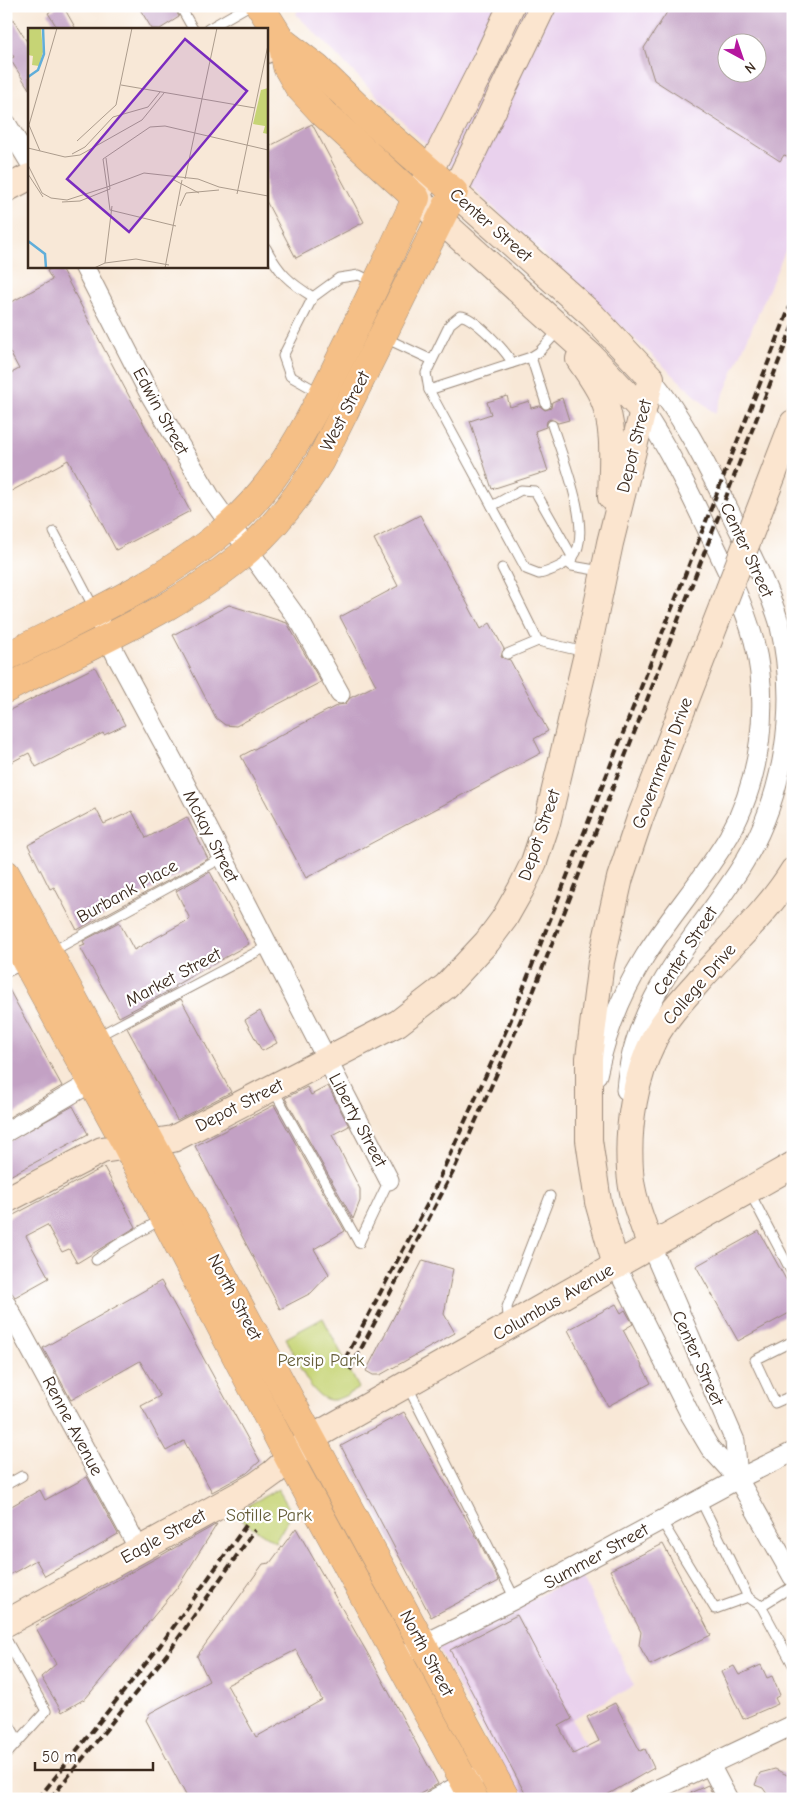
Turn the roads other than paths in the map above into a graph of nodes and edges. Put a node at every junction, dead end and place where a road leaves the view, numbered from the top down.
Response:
1 (180, 6) edge
2 (248, 6) edge
3 (260, 6) edge
4 (510, 6) edge
5 (543, 6) edge
6 (192, 28) edge
7 (210, 28) edge
8 (268, 28) edge
9 (268, 28) edge
10 (274, 45) edge
11 (6, 123) edge
12 (28, 159) edge
13 (430, 172) junction
14 (28, 178) edge
15 (6, 189) edge
16 (454, 192) junction
17 (416, 198) junction
18 (441, 220) junction
19 (268, 252) edge
20 (85, 268) edge
21 (377, 284) junction
22 (313, 297) junction
23 (561, 330) junction
24 (383, 336) junction
25 (531, 357) junction
26 (432, 360) junction
27 (512, 363) junction
28 (651, 378) junction
29 (429, 390) junction
30 (323, 394) junction
31 (546, 404) dead end
32 (643, 411) junction
33 (793, 423) edge
34 (552, 425) dead end
35 (492, 506) junction
36 (230, 525) junction
37 (54, 532) dead end
38 (610, 543) junction
39 (249, 549) junction
40 (569, 560) junction
41 (502, 568) dead end
42 (604, 572) junction
43 (95, 611) junction
44 (107, 636) junction
45 (538, 642) junction
46 (587, 652) junction
47 (507, 654) dead end
48 (6, 657) edge
49 (6, 689) edge
50 (340, 694) dead end
51 (222, 858) junction
52 (793, 871) edge
53 (6, 874) edge
54 (6, 925) edge
55 (268, 946) junction
56 (27, 959) edge
57 (95, 1038) junction
58 (326, 1061) junction
59 (92, 1082) junction
60 (272, 1088) junction
61 (589, 1118) junction
62 (6, 1132) edge
63 (139, 1145) junction
64 (793, 1165) edge
65 (630, 1171) junction
66 (389, 1180) joint
67 (748, 1190) junction
68 (550, 1196) dead end
69 (6, 1200) edge
70 (164, 1218) junction
71 (651, 1246) junction
72 (96, 1260) dead end
73 (616, 1266) junction
74 (793, 1275) edge
75 (6, 1304) edge
76 (509, 1327) junction
77 (793, 1341) edge
78 (407, 1385) junction
79 (793, 1395) edge
80 (312, 1438) junction
81 (793, 1452) edge
82 (290, 1460) junction
83 (22, 1476) dead end
84 (738, 1478) junction
85 (6, 1485) edge
86 (700, 1499) junction
87 (660, 1520) junction
88 (139, 1549) junction
89 (793, 1576) edge
90 (793, 1586) edge
91 (748, 1597) junction
92 (515, 1600) junction
93 (761, 1606) junction
94 (6, 1623) edge
95 (6, 1639) edge
96 (423, 1644) junction
97 (397, 1658) junction
98 (793, 1665) edge
99 (6, 1719) edge
100 (793, 1725) edge
101 (18, 1740) junction
102 (6, 1755) edge
103 (710, 1764) junction
104 (490, 1770) junction
105 (470, 1790) edge
106 (434, 1799) edge
107 (506, 1799) edge
108 (636, 1799) edge
109 (728, 1799) edge

1 - 6 lane
2 - 7 lane
3 - 8 main road, Center Street
4 - 13 street, West Street
5 - 16 street, West Street
9 - 10 main road, Center Street
10 - 13 main road, Center Street
10 - 17 main road, Center Street
11 - 12 street
13 - 16 main road, Center Street
13 - 17 street, West Street
14 - 15 street
16 - 18 main road, West Street
16 - 28 street, Center Street
17 - 18 street, Center Street
17 - 21 main road, West Street
18 - 23 street, Center Street
18 - 24 main road, West Street
19 - 22 lane
20 - 36 street, Edwin Street
21 - 22 lane
21 - 30 main road, West Street
22 - 30 lane
23 - 25 lane
23 - 32 street, Center Street
23 - 38 street, Depot Street
24 - 26 lane
24 - 39 main road, West Street
25 - 27 lane
25 - 31 lane
26 - 27 lane
26 - 29 lane
27 - 29 lane
28 - 32 street, Depot Street
28 - 65 street, Center Street
29 - 35 lane
30 - 36 main road, West Street
32 - 38 street, Depot Street
32 - 61 street, Center Street
33 - 61 street, Government Drive, bridge
34 - 40 lane
35 - 40 lane
35 - 40 lane
36 - 39 street, Edwin Street
36 - 43 main road, West Street
37 - 43 lane
38 - 42 street, Depot Street
39 - 44 main road, West Street
39 - 50 street, Edwin Street
40 - 42 lane
41 - 45 lane
42 - 46 street, Depot Street
43 - 44 street, Mckay Street
43 - 48 main road, West Street
44 - 49 main road, West Street
44 - 51 street, Mckay Street
45 - 46 lane
45 - 47 lane
46 - 58 street, Depot Street
51 - 55 street, Mckay Street
51 - 56 lane, Burbank Place
52 - 65 street, College Drive
53 - 56 main road, North Street
54 - 56 main road, North Street
55 - 57 lane, Market Street
55 - 58 street, Mckay Street
56 - 57 main road, North Street
56 - 59 main road, North Street
57 - 63 main road, North Street
58 - 60 street, Depot Street
58 - 66 street, Liberty Street
59 - 62 street
59 - 63 main road, North Street
60 - 63 street, Depot Street
60 - 66 lane
61 - 73 street, Center Street
63 - 69 street, Depot Street
63 - 70 main road, North Street
63 - 80 main road, North Street
64 - 67 street, Columbus Avenue
65 - 71 street, Center Street
67 - 71 street, Columbus Avenue
67 - 74 lane
68 - 76 lane
70 - 72 lane
70 - 82 main road, North Street
71 - 73 street, Columbus Avenue
71 - 84 street, Center Street
73 - 76 street, Columbus Avenue
73 - 84 street, Center Street
75 - 88 street, Renne Avenue
76 - 78 street, Columbus Avenue
77 - 79 lane
78 - 80 street, Columbus Avenue
78 - 92 lane
80 - 82 street, Eagle Street
80 - 96 main road, North Street
81 - 84 street, Summer Street
82 - 88 street, Eagle Street
82 - 97 main road, North Street
83 - 85 lane
84 - 86 street, Summer Street
84 - 89 street, Center Street
86 - 87 street, Summer Street
86 - 91 lane
87 - 91 lane
87 - 92 street, Summer Street
88 - 94 street, Eagle Street
90 - 93 lane
91 - 93 lane
92 - 96 street, Summer Street
93 - 98 lane
95 - 101 lane
96 - 97 street, Summer Street
96 - 104 main road, North Street
97 - 105 main road, North Street
99 - 101 lane
100 - 103 street
101 - 102 lane
103 - 108 street
103 - 109 street
104 - 105 street
104 - 107 main road, North Street
105 - 106 street

